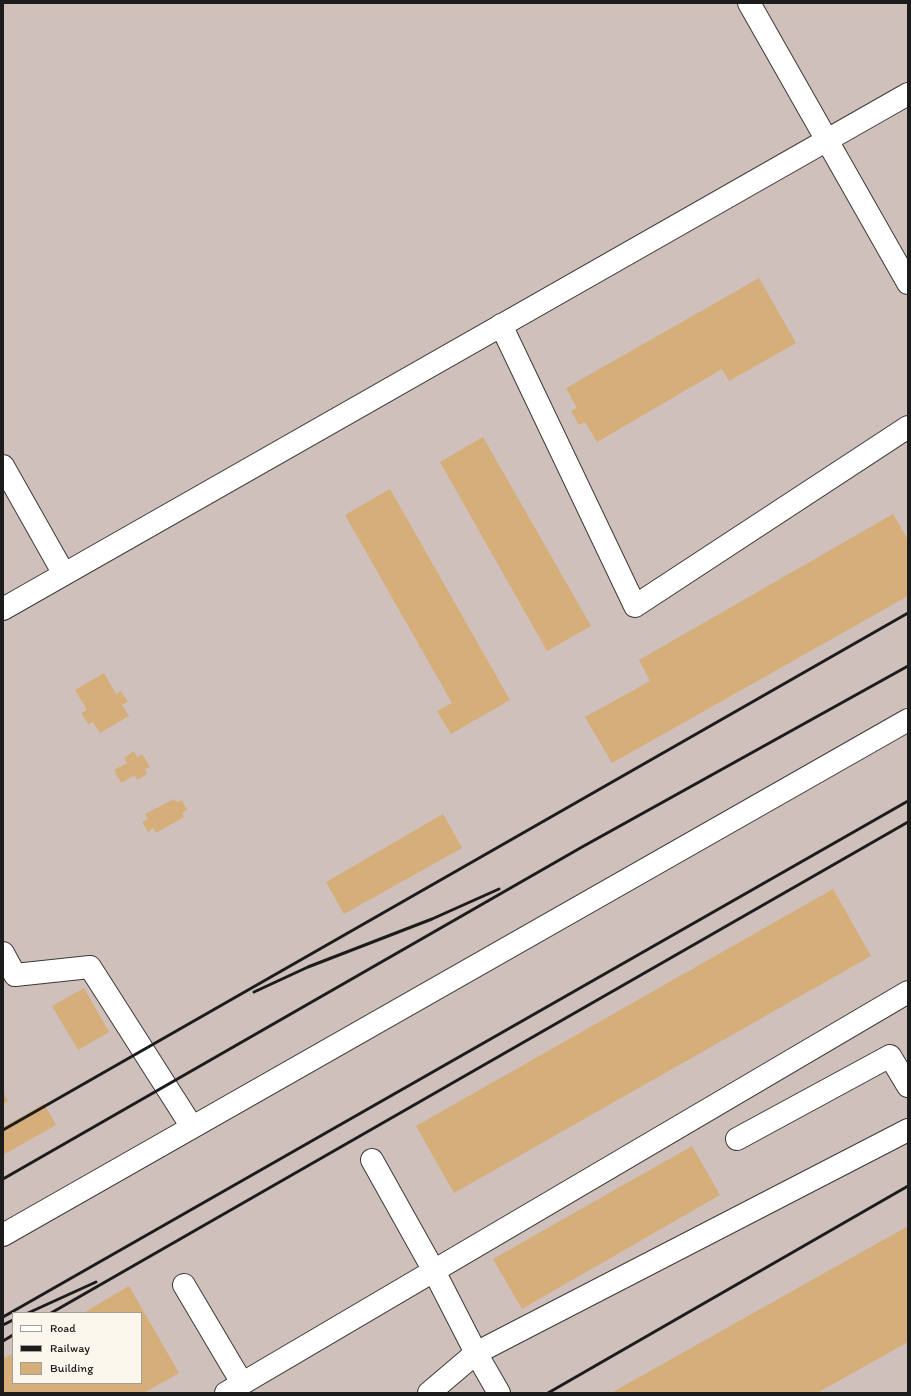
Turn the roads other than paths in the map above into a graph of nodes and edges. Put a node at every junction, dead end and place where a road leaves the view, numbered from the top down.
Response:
1 (749, 3) edge
2 (908, 94) edge
3 (827, 140) junction
4 (908, 283) edge
5 (501, 325) junction
6 (908, 427) edge
7 (3, 466) edge
8 (64, 574) junction
9 (3, 609) edge
10 (908, 720) edge
11 (3, 953) edge
12 (908, 992) edge
13 (908, 1086) edge
14 (192, 1127) junction
15 (908, 1130) edge
16 (737, 1139) dead end
17 (372, 1160) dead end
18 (3, 1235) edge
19 (434, 1271) junction
20 (184, 1285) dead end
21 (476, 1353) junction
22 (234, 1388) edge
23 (429, 1393) edge
24 (499, 1393) edge

1 - 3 lane
2 - 3 lane
3 - 4 lane
3 - 5 lane
5 - 6 lane
5 - 8 lane
7 - 8 lane
8 - 9 lane
10 - 14 lane
11 - 14 lane
12 - 19 lane
13 - 16 lane
14 - 18 lane
15 - 21 lane
17 - 19 lane
19 - 21 lane
19 - 22 lane
20 - 22 lane
21 - 23 lane
21 - 24 lane

